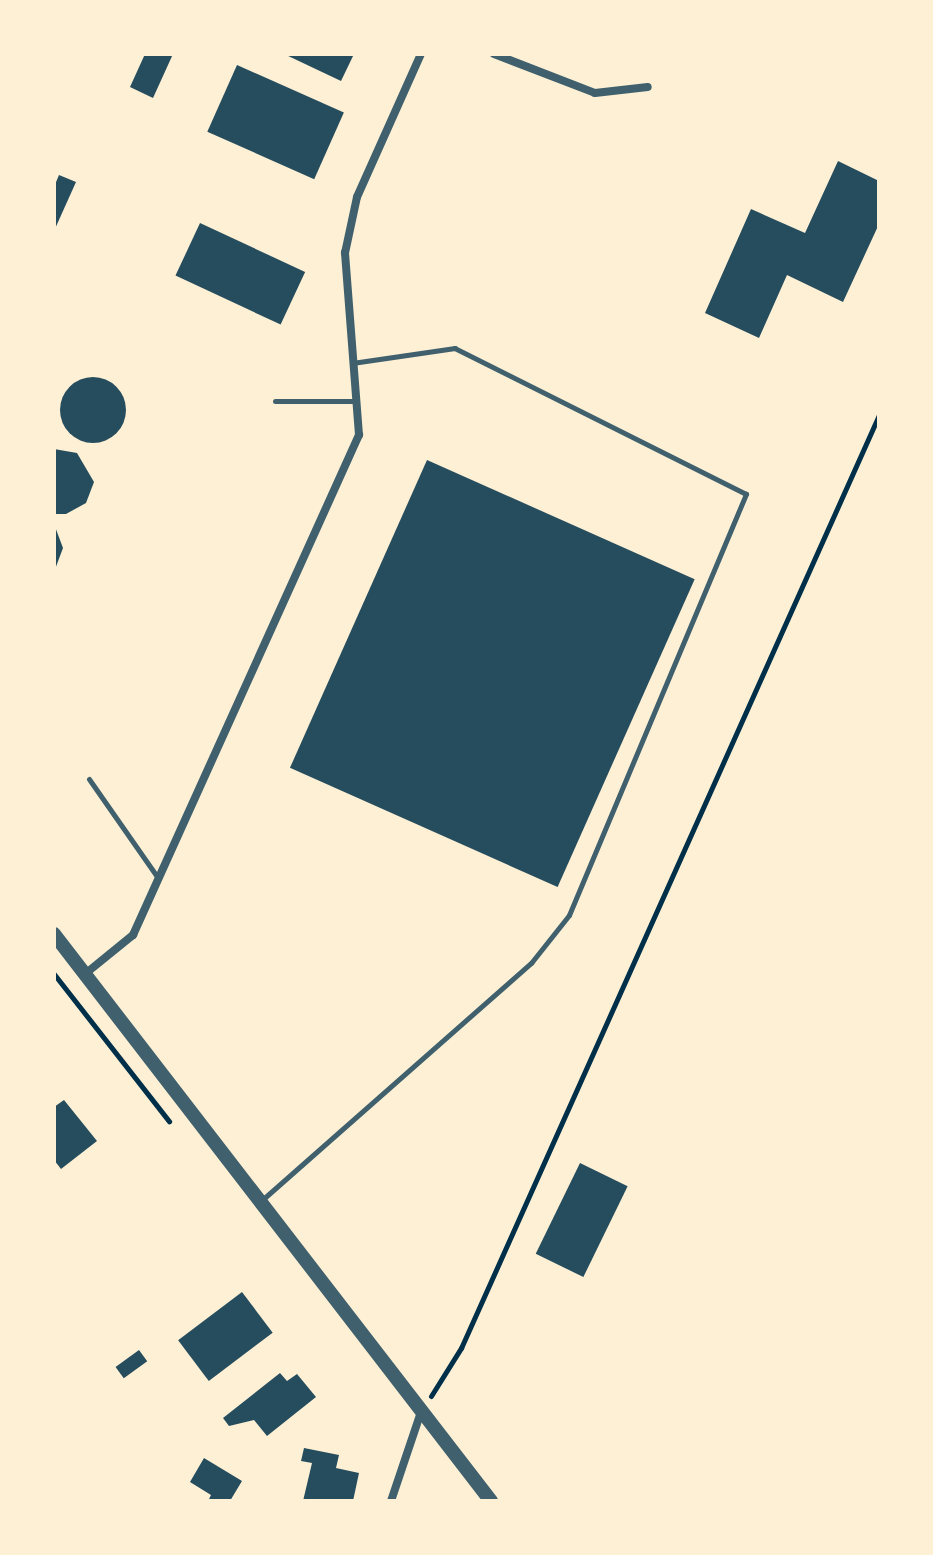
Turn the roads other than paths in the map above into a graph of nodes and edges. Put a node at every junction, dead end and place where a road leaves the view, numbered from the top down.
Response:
1 (421, 54) edge
2 (494, 54) edge
3 (648, 87) dead end
4 (352, 363) junction
5 (275, 401) dead end
6 (356, 401) junction
7 (89, 779) dead end
8 (158, 878) junction
9 (54, 934) edge
10 (85, 974) junction
11 (258, 1203) junction
12 (421, 1412) junction
13 (391, 1501) edge
14 (491, 1501) edge

1 - 4 street
2 - 3 street
4 - 6 street
4 - 11 lane
5 - 6 lane
6 - 8 street
7 - 8 lane
8 - 10 street
9 - 10 street
10 - 11 street
11 - 12 street
12 - 13 street
12 - 14 street

